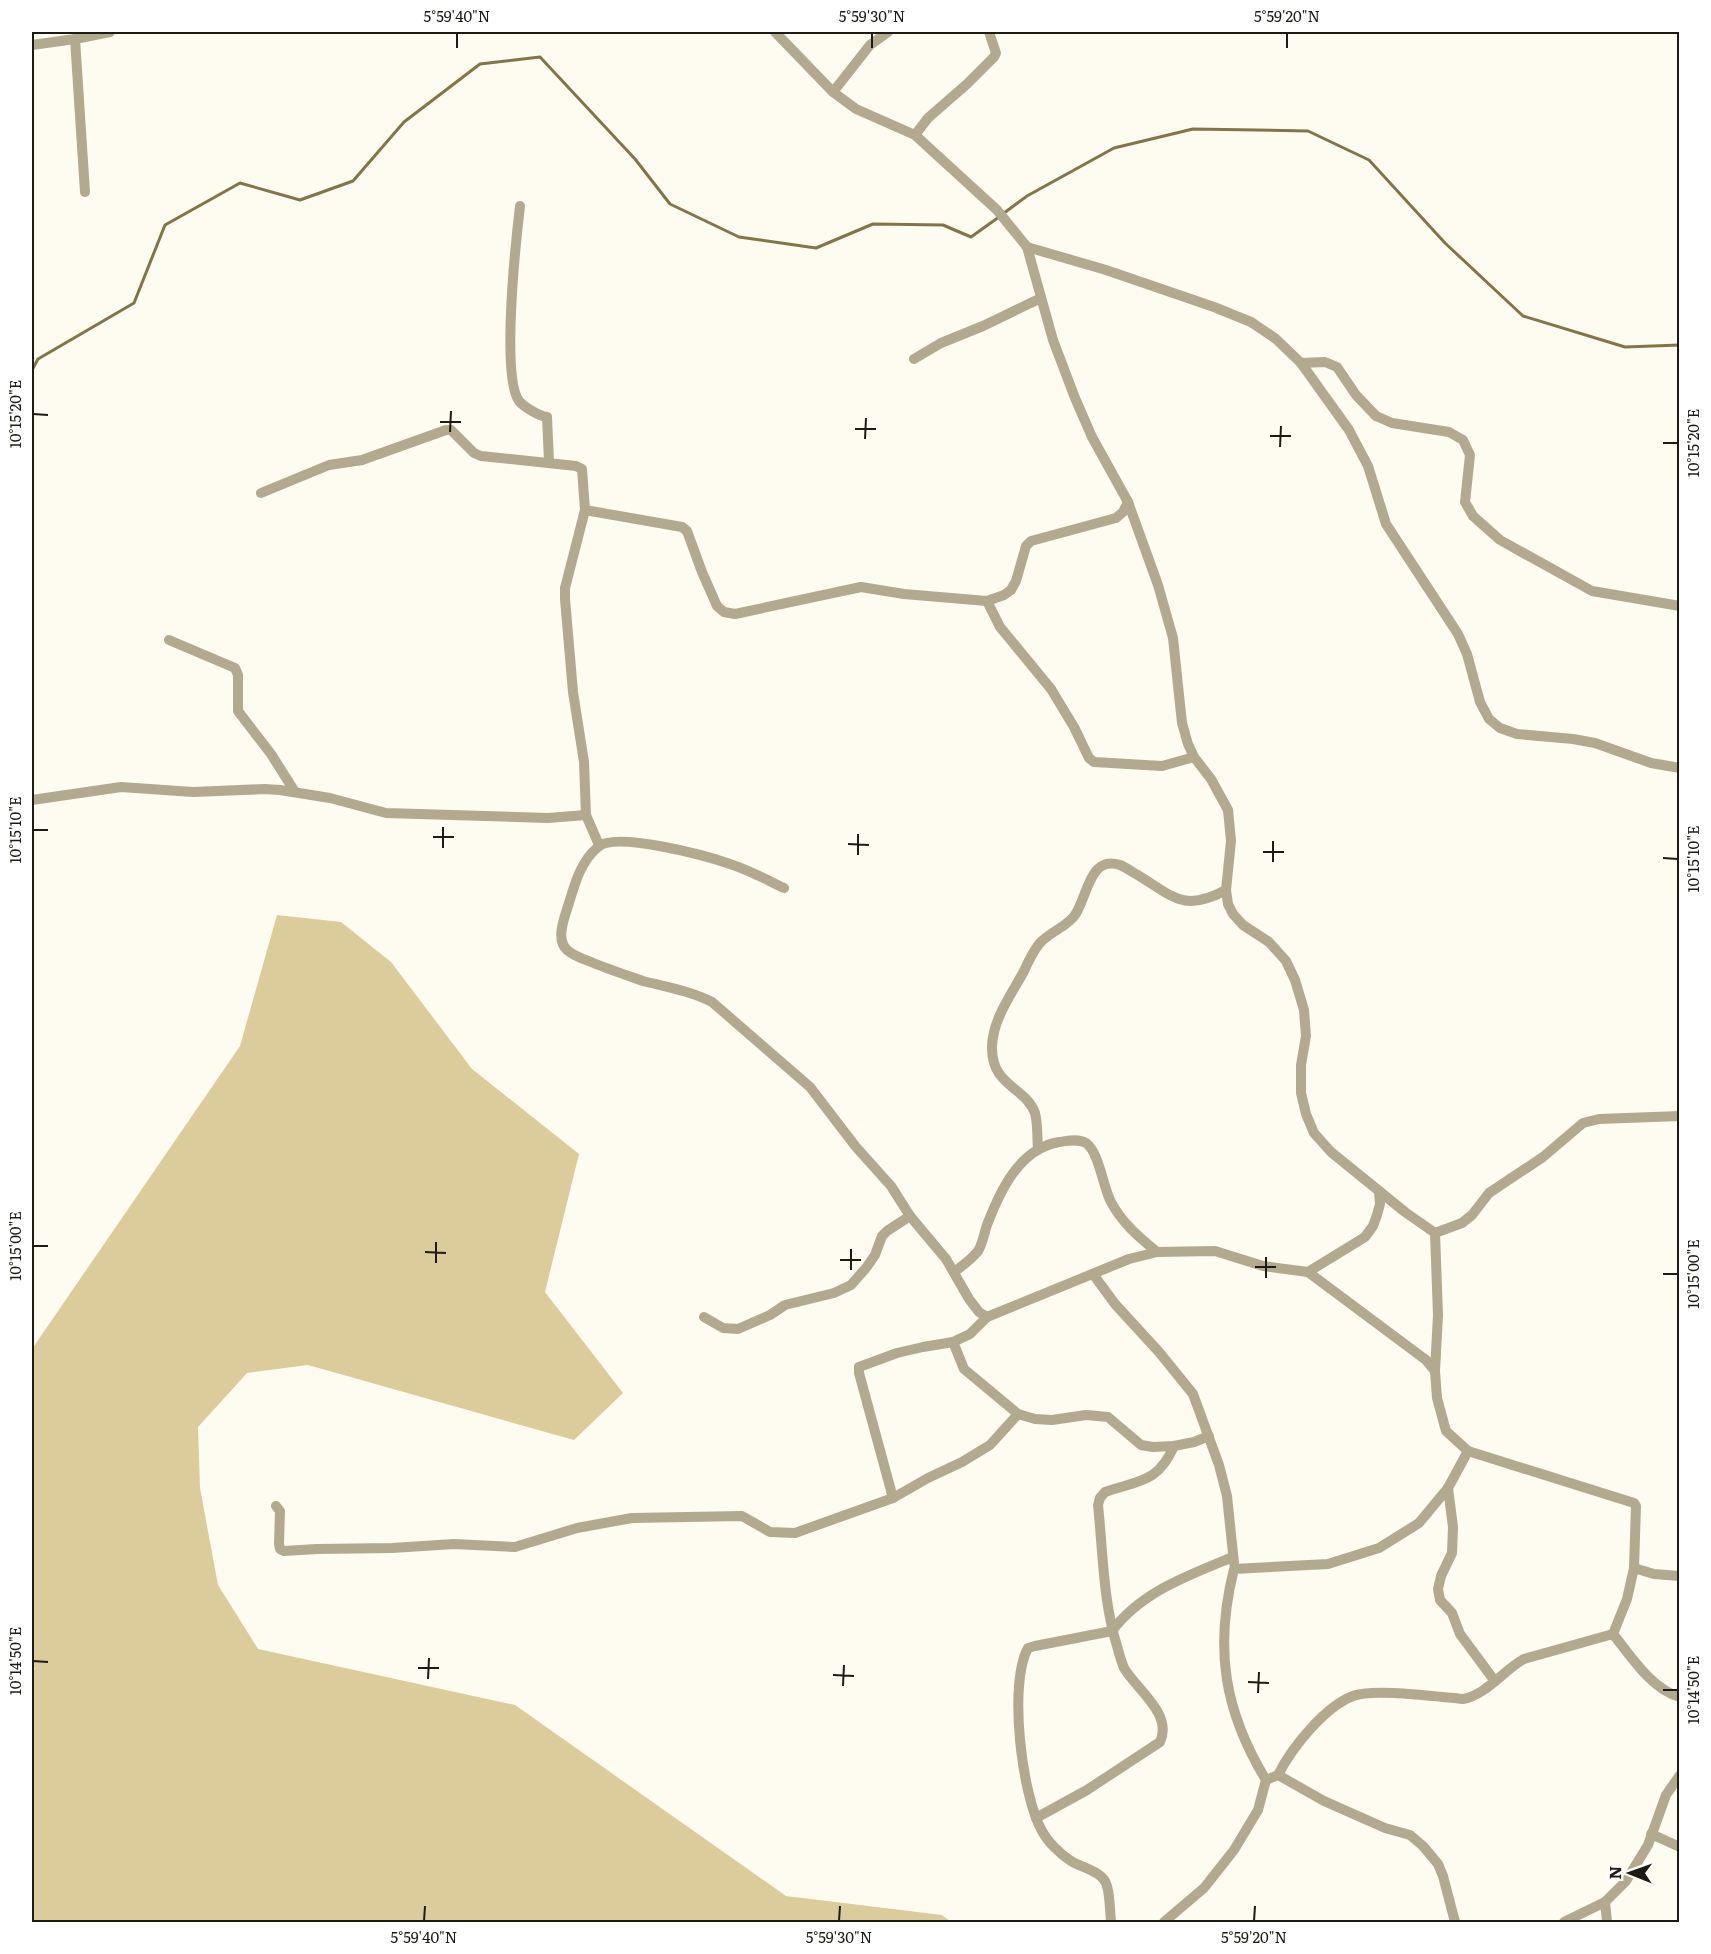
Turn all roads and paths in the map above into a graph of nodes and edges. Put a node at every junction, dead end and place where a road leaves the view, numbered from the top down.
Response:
1 (110, 32) edge
2 (775, 32) edge
3 (888, 32) edge
4 (989, 32) edge
5 (75, 39) junction
6 (32, 45) edge
7 (833, 92) junction
8 (915, 135) junction
9 (85, 192) dead end
10 (520, 206) dead end
11 (1027, 247) junction
12 (1041, 298) junction
13 (914, 359) dead end
14 (1301, 363) junction
15 (549, 462) junction
16 (261, 493) dead end
17 (1128, 502) junction
18 (585, 510) junction
19 (987, 601) junction
20 (1680, 606) edge
21 (169, 640) dead end
22 (1194, 757) junction
23 (1680, 768) edge
24 (295, 792) junction
25 (32, 800) edge
26 (586, 814) junction
27 (599, 845) junction
28 (784, 888) dead end
29 (1226, 890) junction
30 (1680, 1116) edge
31 (1038, 1149) junction
32 (1379, 1191) junction
33 (910, 1216) junction
34 (1435, 1233) junction
35 (1157, 1251) junction
36 (954, 1272) junction
37 (1308, 1272) junction
38 (1093, 1274) junction
39 (704, 1317) dead end
40 (987, 1317) junction
41 (952, 1342) junction
42 (1435, 1371) junction
43 (1018, 1414) junction
44 (1209, 1436) junction
45 (1174, 1446) junction
46 (1468, 1451) junction
47 (1448, 1488) junction
48 (893, 1498) junction
49 (276, 1506) dead end
50 (1233, 1557) junction
51 (1634, 1568) junction
52 (1234, 1569) junction
53 (1680, 1576) edge
54 (1113, 1631) junction
55 (1613, 1634) junction
56 (1494, 1680) junction
57 (1680, 1697) edge
58 (1680, 1775) edge
59 (1278, 1776) junction
60 (1266, 1780) junction
61 (1036, 1818) junction
62 (1651, 1834) junction
63 (1680, 1847) edge
64 (1605, 1902) junction
65 (1111, 1923) edge
66 (1164, 1923) edge
67 (1455, 1923) edge
68 (1564, 1923) edge
69 (1607, 1923) edge

1 - 5 street
2 - 7 street
3 - 7 street
4 - 8 street
5 - 6 street
5 - 9 street
7 - 8 street
8 - 11 street
10 - 15 street
11 - 12 street
11 - 14 street
12 - 13 street
12 - 17 street
14 - 20 street
14 - 23 street
15 - 16 street
15 - 18 street
17 - 19 street
17 - 22 street
18 - 19 street
18 - 26 street
19 - 22 street
21 - 24 street
22 - 29 street
24 - 25 street
24 - 26 street
26 - 27 street
27 - 28 street
27 - 33 street
29 - 31 street
29 - 32 street
30 - 34 street
31 - 35 street
31 - 36 street
32 - 34 street
32 - 37 street
33 - 36 street
33 - 39 street
34 - 42 street
35 - 37 street
35 - 38 street
36 - 40 street
37 - 42 street
38 - 40 street
38 - 44 street
40 - 41 street
41 - 43 street
41 - 48 street
42 - 46 street
43 - 45 street
43 - 48 street
44 - 45 street
44 - 50 street
45 - 54 street
46 - 47 street
46 - 51 street
47 - 52 street
47 - 56 street
48 - 49 street
50 - 52 street
50 - 54 street
51 - 53 street
51 - 55 street
52 - 60 street
54 - 61 street
54 - 61 street
55 - 56 street
55 - 57 street
56 - 59 street
58 - 62 street
59 - 60 street
59 - 67 street
60 - 66 street
61 - 65 street
62 - 63 street
62 - 64 street
64 - 68 street
64 - 69 street

